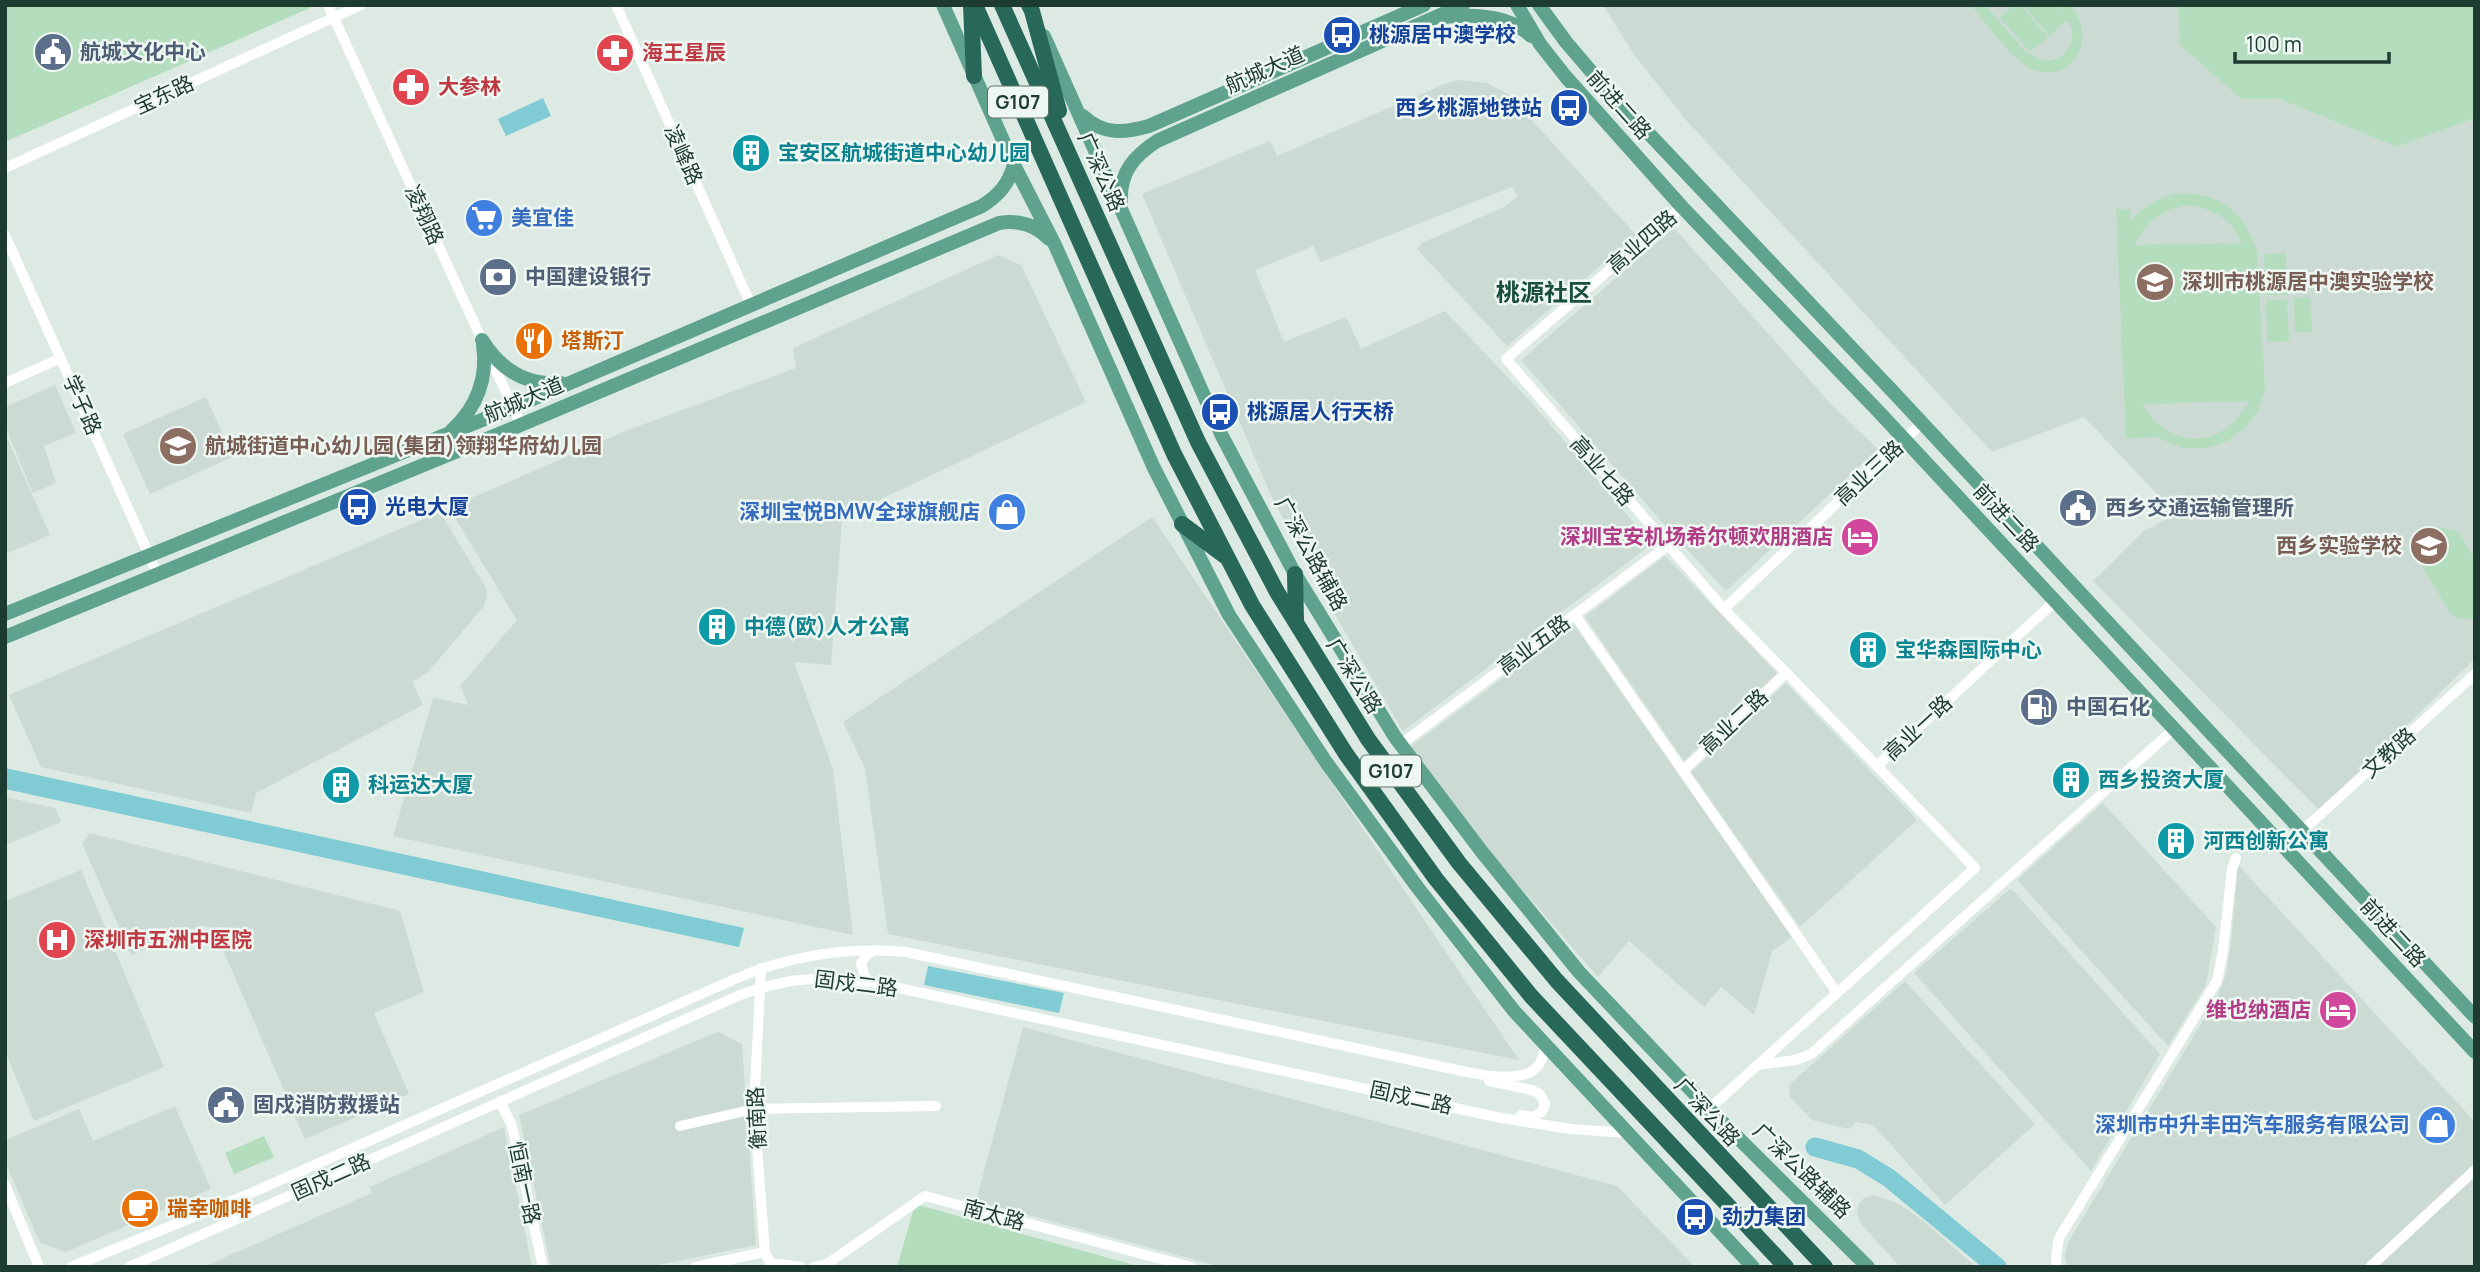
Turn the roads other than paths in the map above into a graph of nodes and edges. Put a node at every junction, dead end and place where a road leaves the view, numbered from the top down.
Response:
1 (328, 5) edge
2 (361, 5) edge
3 (616, 5) edge
4 (943, 5) edge
5 (973, 5) edge
6 (1002, 5) edge
7 (1423, 5) edge
8 (1463, 5) edge
9 (1517, 5) edge
10 (1539, 5) edge
11 (1030, 7) edge
12 (333, 18) junction
13 (1429, 20) junction
14 (1541, 44) junction
15 (974, 76) junction
16 (1079, 113) junction
17 (1070, 154) junction
18 (1014, 165) junction
19 (5, 168) edge
20 (1121, 205) junction
21 (1682, 206) junction
22 (917, 234) junction
23 (5, 235) edge
24 (1055, 245) junction
25 (926, 254) junction
26 (751, 305) junction
27 (482, 340) junction
28 (61, 358) junction
29 (1506, 359) joint
30 (579, 378) junction
31 (5, 383) edge
32 (513, 407) junction
33 (1922, 423) junction
34 (521, 425) junction
35 (447, 434) junction
36 (1905, 440) junction
37 (1182, 524) junction
38 (1667, 546) junction
39 (150, 556) junction
40 (1228, 559) junction
41 (1295, 574) junction
42 (158, 575) junction
43 (2055, 601) junction
44 (1724, 609) junction
45 (5, 614) edge
46 (1575, 615) junction
47 (1296, 622) junction
48 (5, 637) edge
49 (1786, 673) junction
50 (2475, 674) edge
51 (2174, 729) junction
52 (1400, 745) junction
53 (1877, 766) junction
54 (1683, 771) junction
55 (2302, 831) junction
56 (2236, 858) dead end
57 (875, 950) junction
58 (761, 968) junction
59 (871, 982) junction
60 (759, 988) junction
61 (1837, 993) junction
62 (2475, 1017) edge
63 (1546, 1045) junction
64 (2475, 1052) edge
65 (1434, 1065) junction
66 (1757, 1065) junction
67 (500, 1101) junction
68 (1429, 1102) junction
69 (936, 1106) dead end
70 (754, 1109) junction
71 (1709, 1109) junction
72 (680, 1126) dead end
73 (1628, 1133) junction
74 (2475, 1170) edge
75 (5, 1185) edge
76 (765, 1252) junction
77 (1746, 1264) edge
78 (771, 1265) edge
79 (39, 1267) edge
80 (71, 1267) edge
81 (129, 1267) edge
82 (543, 1267) edge
83 (695, 1267) edge
84 (801, 1267) edge
85 (814, 1267) edge
86 (1191, 1267) edge
87 (1786, 1267) edge
88 (1825, 1267) edge
89 (1868, 1267) edge
90 (2057, 1267) edge
91 (2370, 1267) edge

1 - 12 street, 凌翔路
2 - 12 street, 宝东路
3 - 26 street, 凌峰路
4 - 15 main road
5 - 15 highway
5 - 40 highway, G107
6 - 17 highway, 广深公路 / G107
7 - 16 main road, 航城大道
8 - 13 main road, 航城大道
9 - 14 main road, 前进二路
10 - 33 main road, 前进二路
11 - 16 main road, 广深公路辅路
11 - 17 highway
12 - 19 street, 宝东路
12 - 27 street, 凌翔路
13 - 14 main road
13 - 20 main road, 航城大道
14 - 21 main road, 前进二路
15 - 18 main road
16 - 20 main road, 广深公路辅路
17 - 47 highway, 广深公路 / G107
18 - 22 main road, 航城大道
18 - 24 main road
20 - 41 main road, 广深公路辅路
21 - 29 street, 高业四路
21 - 36 main road, 前进二路
22 - 25 main road
22 - 26 main road, 航城大道
23 - 28 street, 学子路
24 - 25 main road, 航城大道
24 - 37 main road
25 - 34 main road, 航城大道
26 - 30 main road, 航城大道
27 - 30 main road
27 - 32 street, 凌翔路
27 - 35 main road
28 - 31 street
28 - 39 street, 学子路
29 - 38 street, 高业七路
30 - 32 main road, 航城大道
32 - 34 street, 凌翔路
32 - 35 main road, 航城大道
33 - 36 street, 高业三路
33 - 55 main road, 前进二路
34 - 42 main road, 航城大道
35 - 39 main road, 航城大道
36 - 43 main road, 前进二路
36 - 44 street, 高业三路
37 - 40 highway
37 - 63 main road
38 - 44 street, 高业七路
38 - 46 street, 高业五路
39 - 42 street, 学子路
39 - 45 main road, 航城大道
40 - 87 highway, G107
41 - 47 highway
41 - 52 main road, 广深公路辅路
42 - 48 main road, 航城大道
43 - 51 main road, 前进二路
43 - 53 street, 高业一路
44 - 49 street, 高业七路
46 - 52 street, 高业五路
46 - 54 street
47 - 88 highway, 广深公路 / G107
49 - 53 street, 高业一路
49 - 54 street, 高业二路
50 - 55 street, 文教路
51 - 64 main road, 前进二路
51 - 66 street
52 - 71 main road, 广深公路辅路
53 - 61 street
54 - 61 street
55 - 62 main road, 前进二路
56 - 90 street
57 - 58 street, 固戍二路
57 - 59 street
57 - 65 street, 固戍二路
58 - 60 street, 衡南路
58 - 80 street, 固戍二路
59 - 60 street, 固戍二路
59 - 68 street, 固戍二路
60 - 67 street, 固戍二路
60 - 70 street, 衡南路
61 - 66 street
63 - 65 street, 固戍二路
63 - 73 main road
65 - 68 street
66 - 71 street
67 - 81 street, 固戍二路
67 - 82 street, 恒南一路
68 - 73 street, 固戍二路
69 - 70 street
70 - 72 street
70 - 76 street, 衡南路
71 - 89 main road, 广深公路辅路
73 - 77 main road
74 - 91 street
75 - 79 street
76 - 78 street, 衡南路
76 - 83 street
78 - 84 street
85 - 86 street, 南太路

